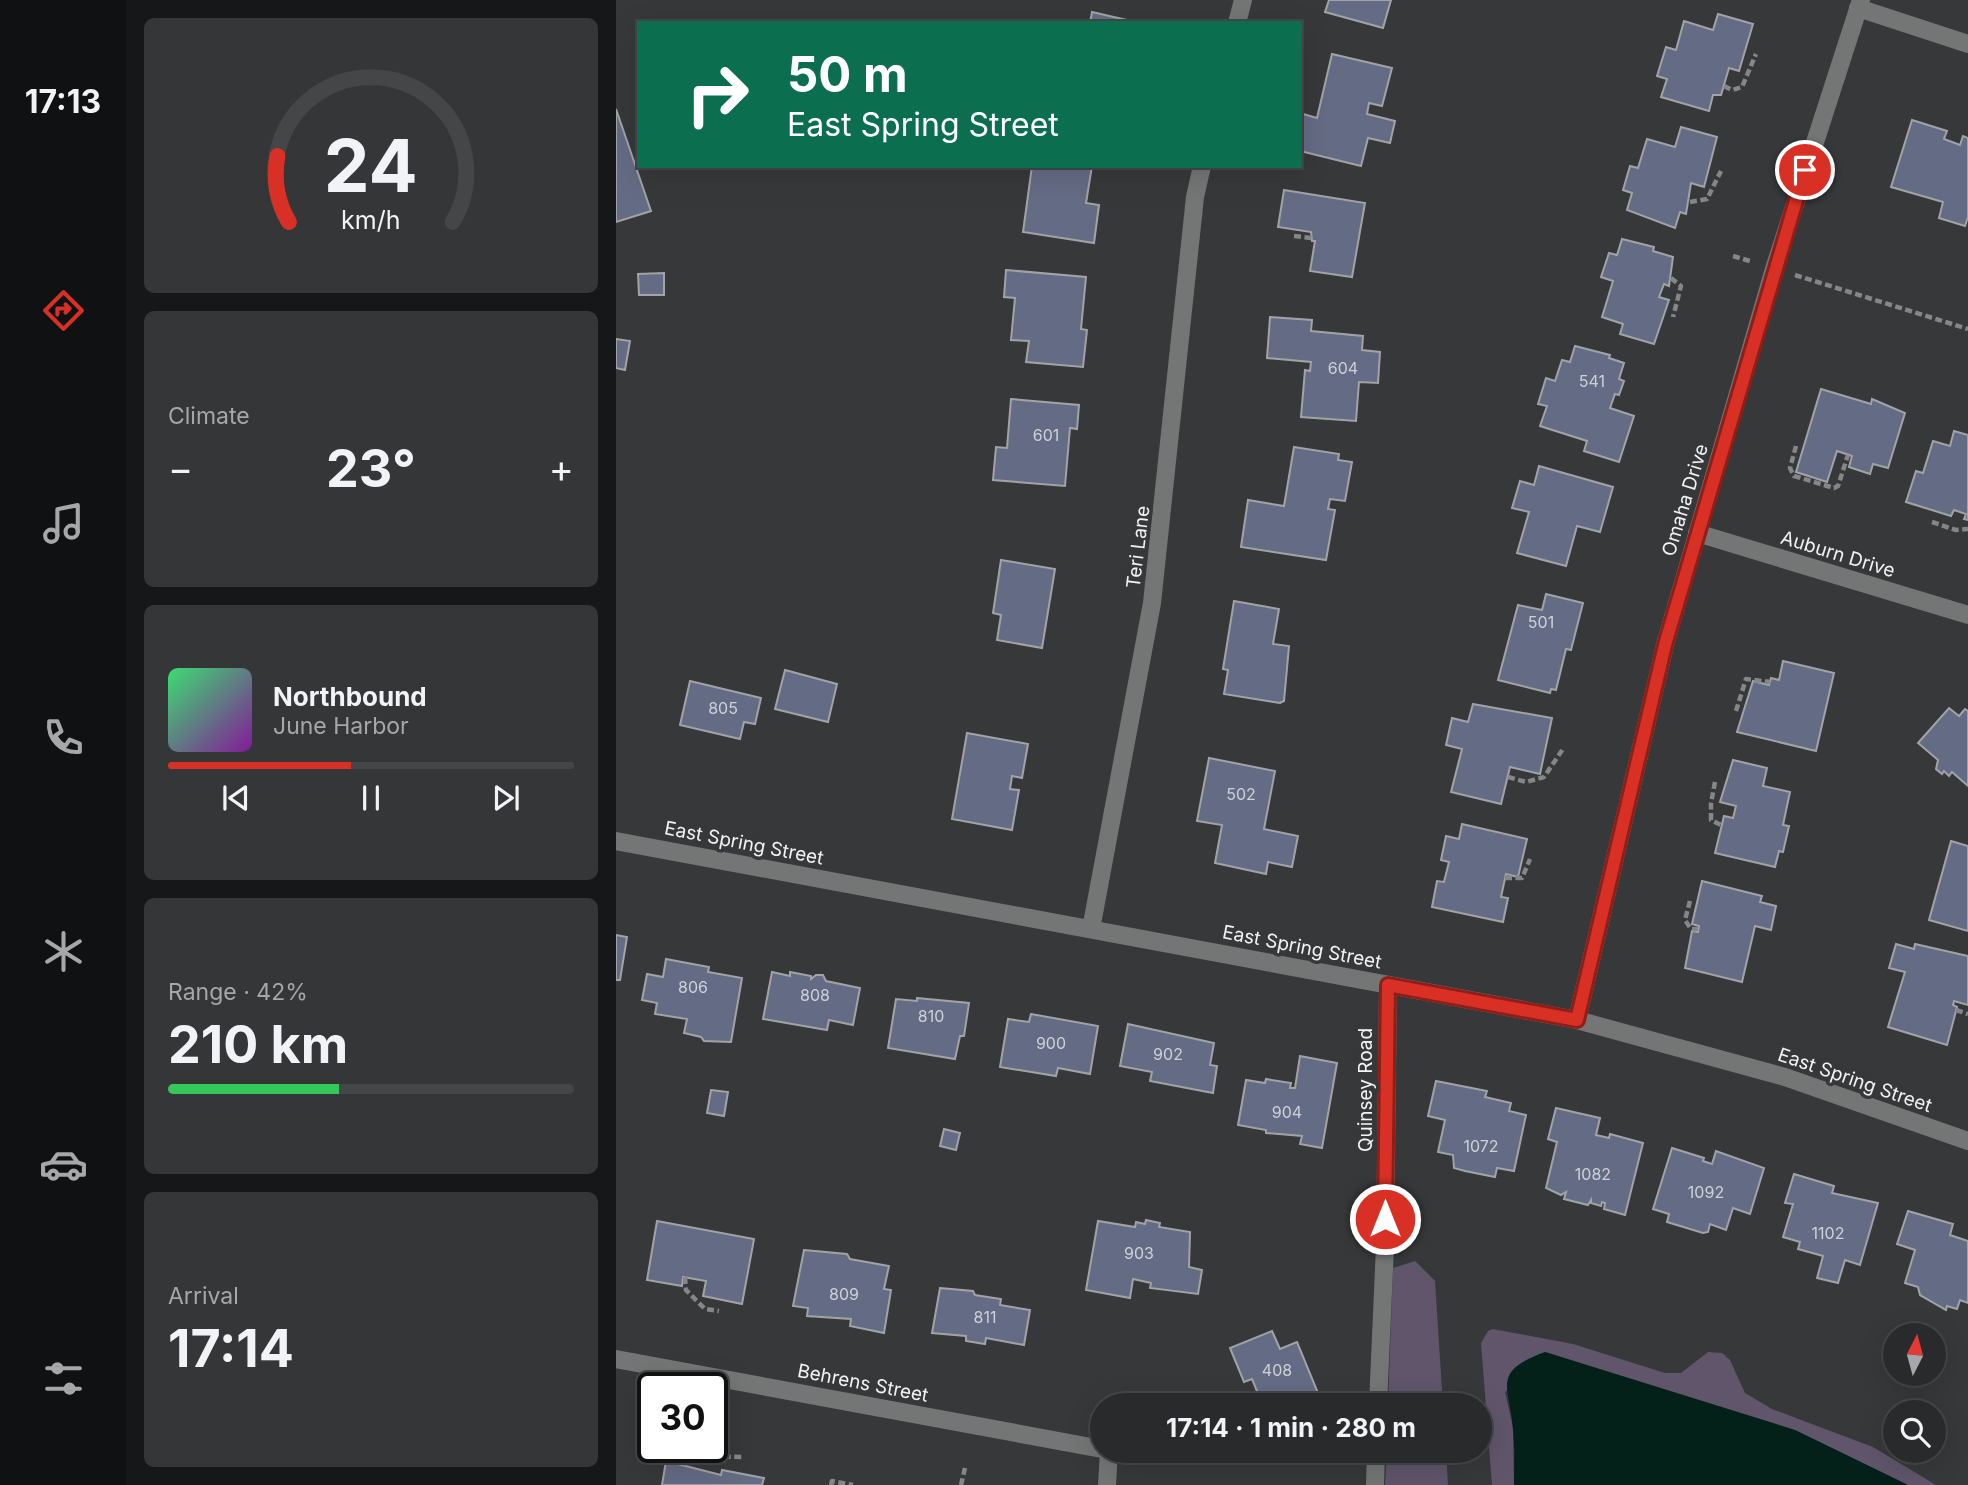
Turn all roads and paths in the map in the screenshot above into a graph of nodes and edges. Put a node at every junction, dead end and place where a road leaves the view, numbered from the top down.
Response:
1 (1243, 0) edge
2 (1859, 4) edge
3 (1238, 21) edge
4 (1968, 44) edge
5 (1756, 54) dead end
6 (1724, 86) dead end
7 (1202, 168) edge
8 (1721, 171) dead end
9 (1690, 202) dead end
10 (1294, 236) dead end
11 (1312, 238) dead end
12 (1733, 256) dead end
13 (1752, 262) dead end
14 (1795, 275) dead end
15 (1671, 278) dead end
16 (1673, 317) dead end
17 (1968, 329) edge
18 (1796, 446) dead end
19 (1848, 455) dead end
20 (1932, 522) dead end
21 (1968, 529) edge
22 (1697, 533) junction
23 (1968, 615) edge
24 (1770, 682) dead end
25 (1736, 711) dead end
26 (1563, 749) dead end
27 (1508, 778) dead end
28 (1716, 782) dead end
29 (1721, 825) dead end
30 (616, 841) edge
31 (1530, 859) dead end
32 (1505, 878) dead end
33 (1690, 901) dead end
34 (1091, 929) junction
35 (1699, 929) dead end
36 (1388, 985) junction
37 (1956, 1010) dead end
38 (1968, 1014) edge
39 (1577, 1020) junction
40 (1968, 1142) edge
41 (685, 1277) dead end
42 (719, 1311) dead end
43 (616, 1359) edge
44 (1379, 1393) edge
45 (1090, 1448) edge
46 (744, 1457) dead end
47 (1108, 1463) edge
48 (1376, 1463) edge
49 (683, 1464) dead end
50 (965, 1468) dead end
51 (831, 1485) edge
52 (853, 1485) edge
53 (961, 1485) edge
54 (1107, 1485) edge
55 (1375, 1485) edge

1 - 3 street
2 - 4 street
2 - 22 street, Omaha Drive
5 - 6 path
7 - 34 street, Teri Lane
8 - 9 path
10 - 11 path
12 - 13 path
14 - 17 path
15 - 16 path
18 - 19 path
20 - 21 path
22 - 23 street, Auburn Drive
22 - 39 street, Omaha Drive
24 - 25 path
26 - 27 path
28 - 29 path
30 - 34 street, East Spring Street
31 - 32 path
33 - 35 path
34 - 36 street, East Spring Street
36 - 39 street, East Spring Street
36 - 44 street, Quinsey Road
37 - 38 path
39 - 40 street, East Spring Street
41 - 42 path
43 - 45 street, Behrens Street
46 - 49 path
47 - 54 street
48 - 55 street
50 - 53 path
51 - 52 path

